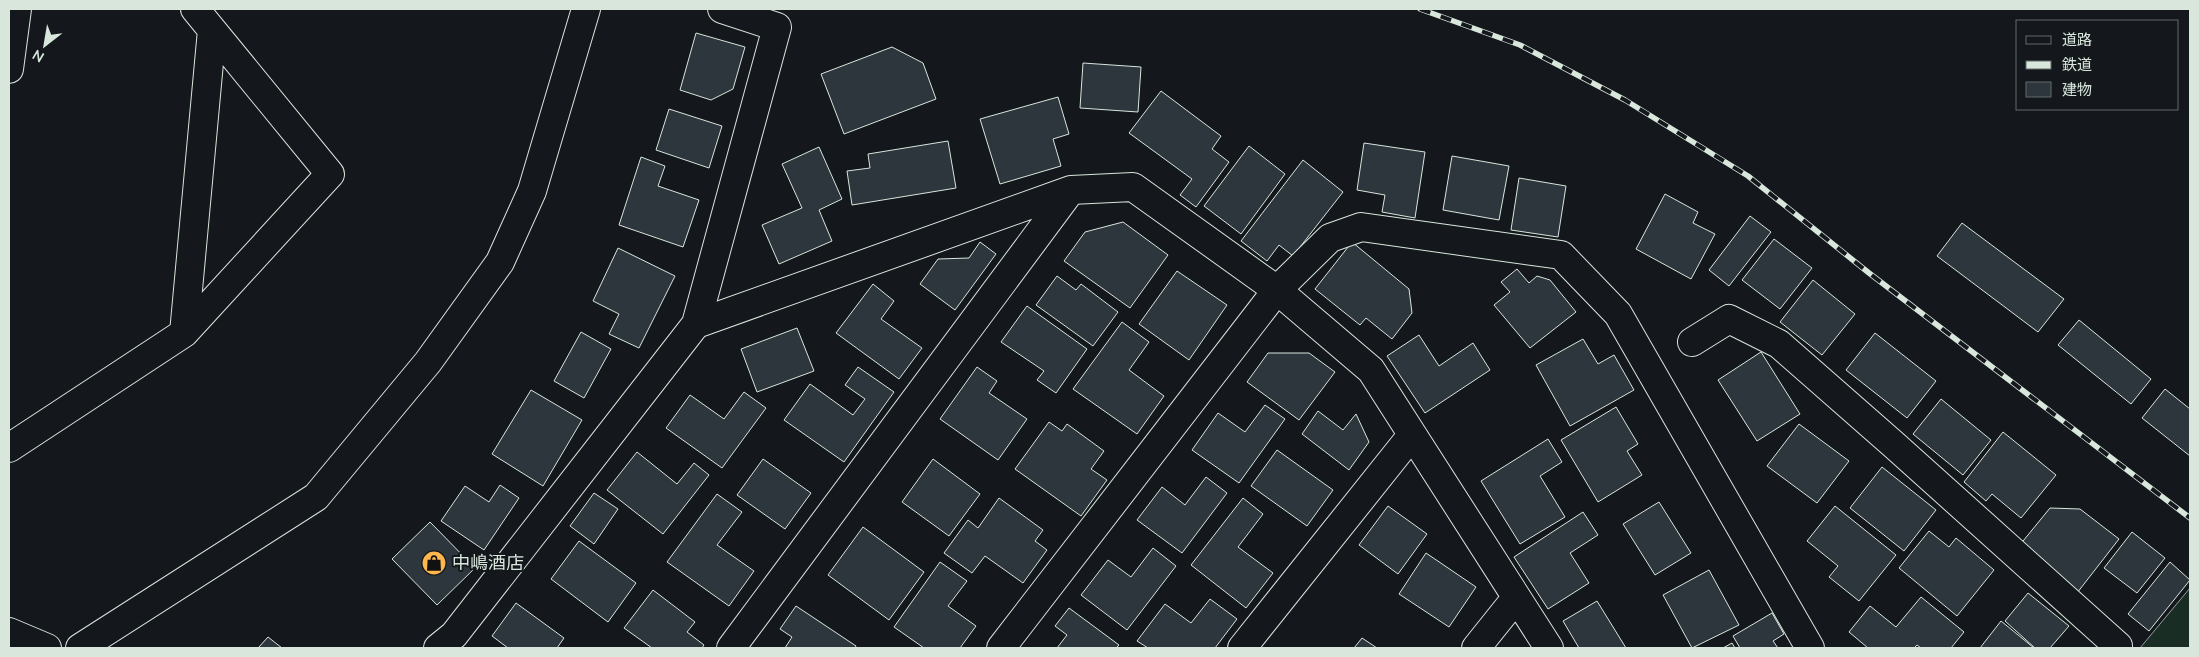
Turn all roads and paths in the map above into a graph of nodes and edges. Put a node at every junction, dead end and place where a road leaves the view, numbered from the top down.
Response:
1 (17, 9) edge
2 (195, 9) edge
3 (586, 9) edge
4 (722, 9) edge
5 (212, 30) junction
6 (9, 69) edge
7 (1071, 190) junction
8 (1277, 290) junction
9 (696, 324) junction
10 (184, 333) junction
11 (1692, 342) dead end
12 (1412, 435) junction
13 (9, 448) edge
14 (1516, 598) junction
15 (9, 632) edge
16 (453, 644) edge
17 (47, 648) edge
18 (80, 648) edge
19 (731, 648) edge
20 (1001, 648) edge
21 (1242, 648) edge
22 (1476, 648) edge
23 (1548, 648) edge
24 (1810, 648) edge
25 (2118, 648) edge

1 - 6 street
2 - 5 street
3 - 18 street
4 - 9 street
5 - 10 street
5 - 10 street
7 - 8 street
7 - 9 street
7 - 19 street
8 - 12 street
8 - 20 street
8 - 24 street
9 - 16 street
10 - 13 street
11 - 25 street
12 - 14 street
12 - 21 street
14 - 22 street
14 - 23 street
15 - 17 street

